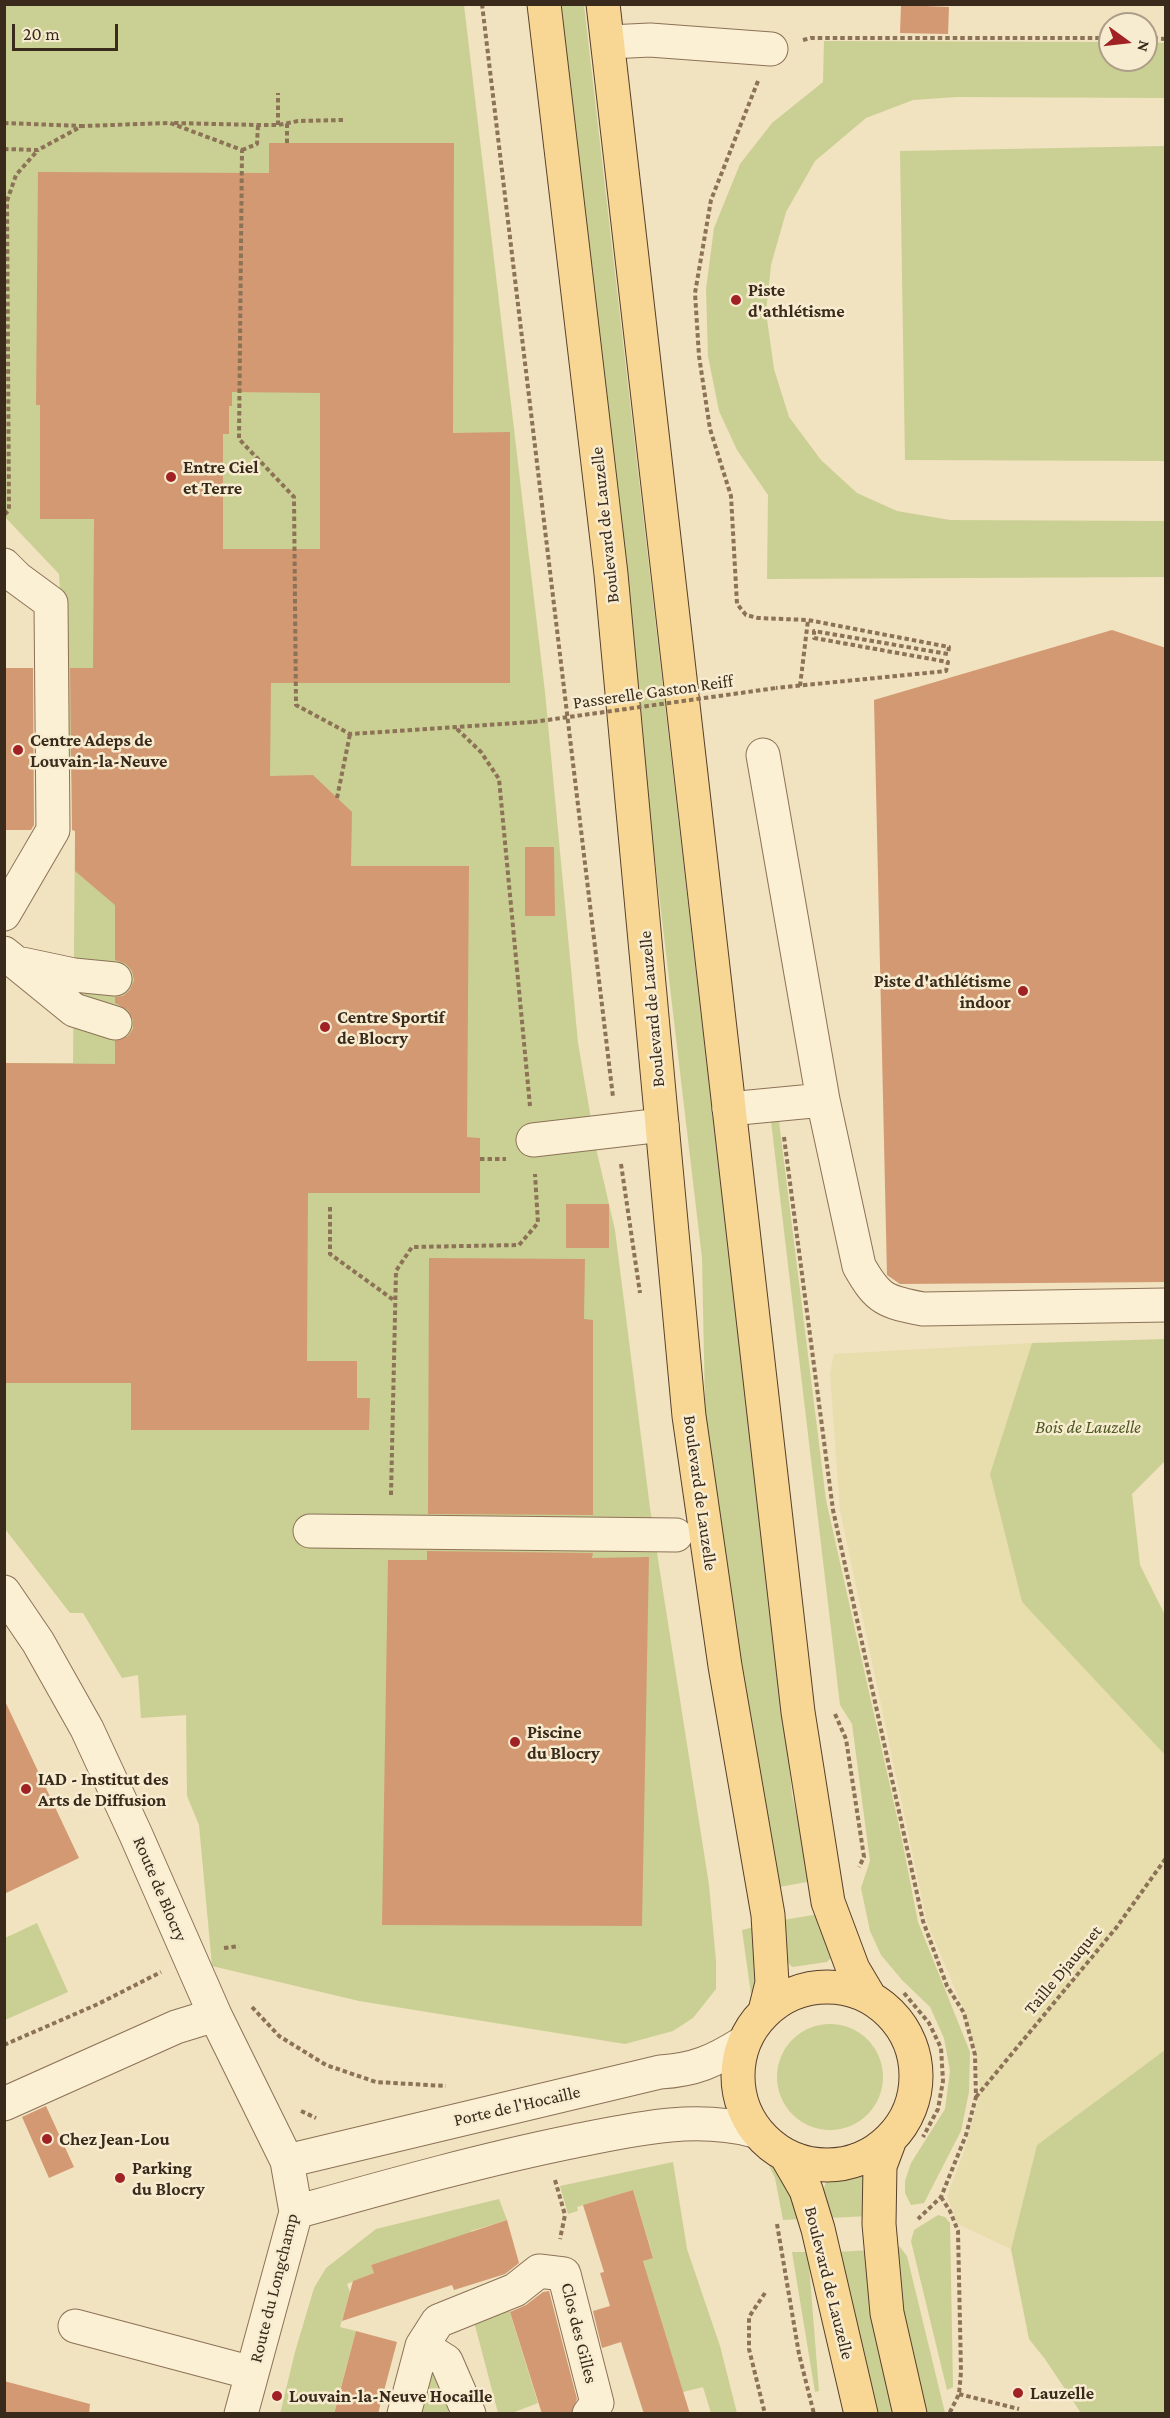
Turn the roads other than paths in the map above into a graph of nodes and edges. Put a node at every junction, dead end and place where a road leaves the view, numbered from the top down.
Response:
1 (544, 4) edge
2 (603, 4) edge
3 (609, 42) junction
4 (771, 49) road end
5 (4, 565) edge
6 (763, 755) dead end
7 (4, 914) edge
8 (11, 958) edge
9 (115, 979) dead end
10 (115, 1023) dead end
11 (823, 1100) junction
12 (729, 1109) junction
13 (662, 1125) junction
14 (533, 1140) road end
15 (1166, 1305) edge
16 (310, 1531) dead end
17 (676, 1535) dead end
18 (4, 1592) edge
19 (884, 1992) junction
20 (765, 2011) junction
21 (216, 2015) junction
22 (743, 2043) junction
23 (4, 2104) edge
24 (755, 2131) junction
25 (904, 2143) junction
26 (787, 2157) junction
27 (287, 2161) junction
28 (296, 2212) junction
29 (75, 2326) dead end
30 (422, 2346) junction
31 (252, 2373) junction
32 (241, 2414) edge
33 (404, 2414) edge
34 (469, 2414) edge
35 (589, 2414) edge
36 (861, 2414) edge
37 (910, 2414) edge

1 - 13 main road, Boulevard de Lauzelle
2 - 3 main road
3 - 4 street
3 - 12 main road
5 - 7 street
6 - 11 street
8 - 9 street
8 - 10 street
11 - 12 street
11 - 15 street
12 - 19 main road
13 - 14 street
13 - 20 main road, Boulevard de Lauzelle
16 - 17 street
18 - 21 street, Route de Blocry
19 - 20 main road
19 - 25 main road
20 - 22 main road
21 - 23 street
21 - 27 street, Route de Blocry
22 - 24 main road
22 - 27 street, Porte de l'Hocaille
24 - 26 main road
24 - 28 street
25 - 26 main road
25 - 37 main road
26 - 36 main road, Boulevard de Lauzelle
27 - 28 street, Route du Longchamp
28 - 31 street, Route du Longchamp
29 - 31 street
30 - 33 street, Clos des Gilles
30 - 34 street
30 - 35 street, Clos des Gilles
31 - 32 street, Route du Longchamp

